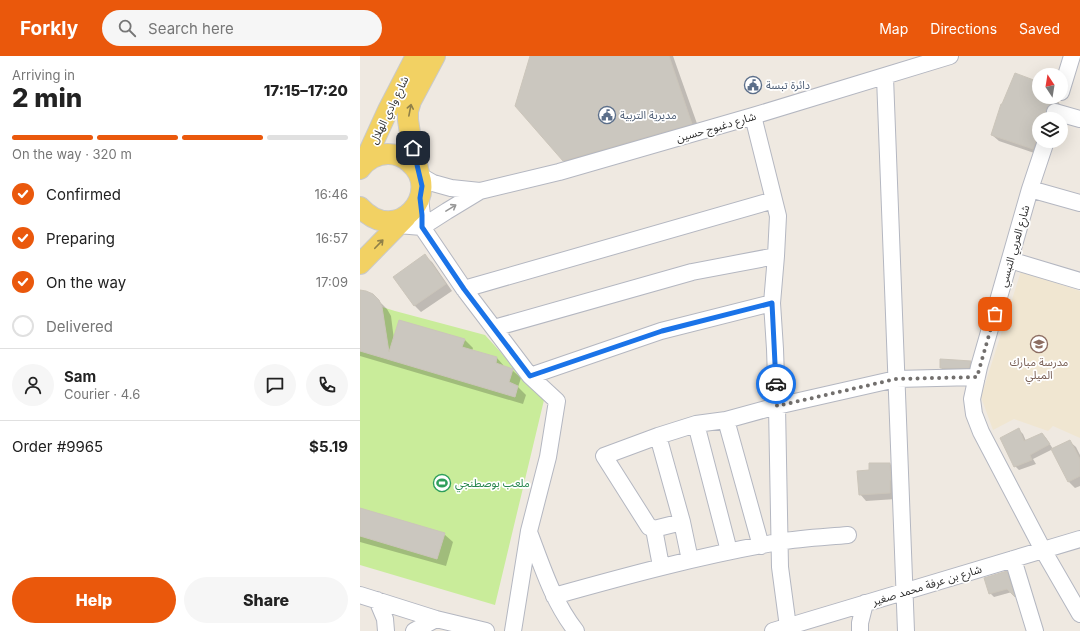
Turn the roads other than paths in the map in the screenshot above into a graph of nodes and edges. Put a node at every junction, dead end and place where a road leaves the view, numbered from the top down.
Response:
1 (416, 56) edge
2 (435, 56) edge
3 (950, 56) edge
4 (1072, 56) edge
5 (1068, 69) edge
6 (885, 77) junction
7 (1056, 109) edge
8 (753, 116) junction
9 (1080, 119) edge
10 (1044, 148) edge
11 (362, 167) edge
12 (419, 175) junction
13 (1030, 189) junction
14 (480, 191) junction
15 (774, 200) junction
16 (1080, 203) edge
17 (360, 207) edge
18 (403, 222) junction
19 (776, 256) junction
20 (1010, 260) junction
21 (360, 264) edge
22 (1080, 281) edge
23 (464, 289) junction
24 (772, 303) junction
25 (494, 328) junction
26 (530, 376) junction
27 (977, 377) junction
28 (896, 379) junction
29 (777, 406) junction
30 (726, 420) junction
31 (696, 424) junction
32 (658, 436) junction
33 (682, 522) junction
34 (654, 529) junction
35 (529, 531) junction
36 (848, 535) dead end
37 (1080, 539) edge
38 (780, 542) junction
39 (761, 546) junction
40 (1043, 550) junction
41 (729, 551) junction
42 (1013, 559) junction
43 (690, 560) junction
44 (661, 566) junction
45 (904, 591) junction
46 (360, 594) edge
47 (554, 596) junction
48 (377, 600) junction
49 (865, 603) junction
50 (1080, 614) edge
51 (436, 619) junction
52 (817, 625) edge
53 (781, 629) edge
54 (386, 631) edge
55 (414, 631) edge
56 (486, 631) edge
57 (513, 631) edge
58 (576, 631) edge
59 (860, 631) edge
60 (906, 631) edge
61 (1035, 631) edge

1 - 11 main road, شارع وادي الهلال
12 -> 2 main road, شارع وادي الهلال
3 - 6 street, شارع دغبوج حسين
4 - 5 street
6 - 8 street, شارع دغبوج حسين
6 - 28 street
7 - 9 street
8 - 14 street, شارع دغبوج حسين
8 - 15 street
10 - 13 street, شارع العربي التبسي
11 - 12 main road
12 - 14 street
12 - 18 main road, شارع وادي الهلال
13 - 16 street
13 - 20 street, شارع العربي التبسي
18 -> 14 street
15 - 19 street
15 - 23 street
17 - 18 main road
21 -> 18 main road
18 - 23 street
19 - 24 street
19 - 25 street
20 - 22 street
20 - 27 street, شارع العربي التبسي
23 - 25 street
24 - 26 street
24 - 29 street
25 - 26 street
26 - 35 street
27 - 28 street
27 - 40 street, شارع العربي التبسي
28 - 29 street
28 - 45 street
29 - 30 street
29 - 38 street
30 - 31 street
30 - 39 street
31 - 32 street
31 - 41 street
32 - 33 street
32 - 34 street
33 - 34 street
33 - 43 street
34 - 44 street
35 - 47 street
35 - 57 street
36 - 38 street
37 - 40 street, شارع بن عرفة محمد صغير
38 - 39 street
38 - 53 street
39 - 41 street
40 - 42 street, شارع بن عرفة محمد صغير
40 - 50 street, شارع العربي التبسي
41 - 43 street
42 - 45 street, شارع بن عرفة محمد صغير
42 - 61 street
43 - 44 street
44 - 47 street
45 - 49 street, شارع بن عرفة محمد صغير
45 - 60 street
46 - 48 street
47 - 58 street
48 - 51 street
48 - 54 street
49 - 52 street, شارع بن عرفة محمد صغير
49 - 59 street
51 - 55 street
51 - 56 street
52 - 53 street, شارع بن عرفة محمد صغير

